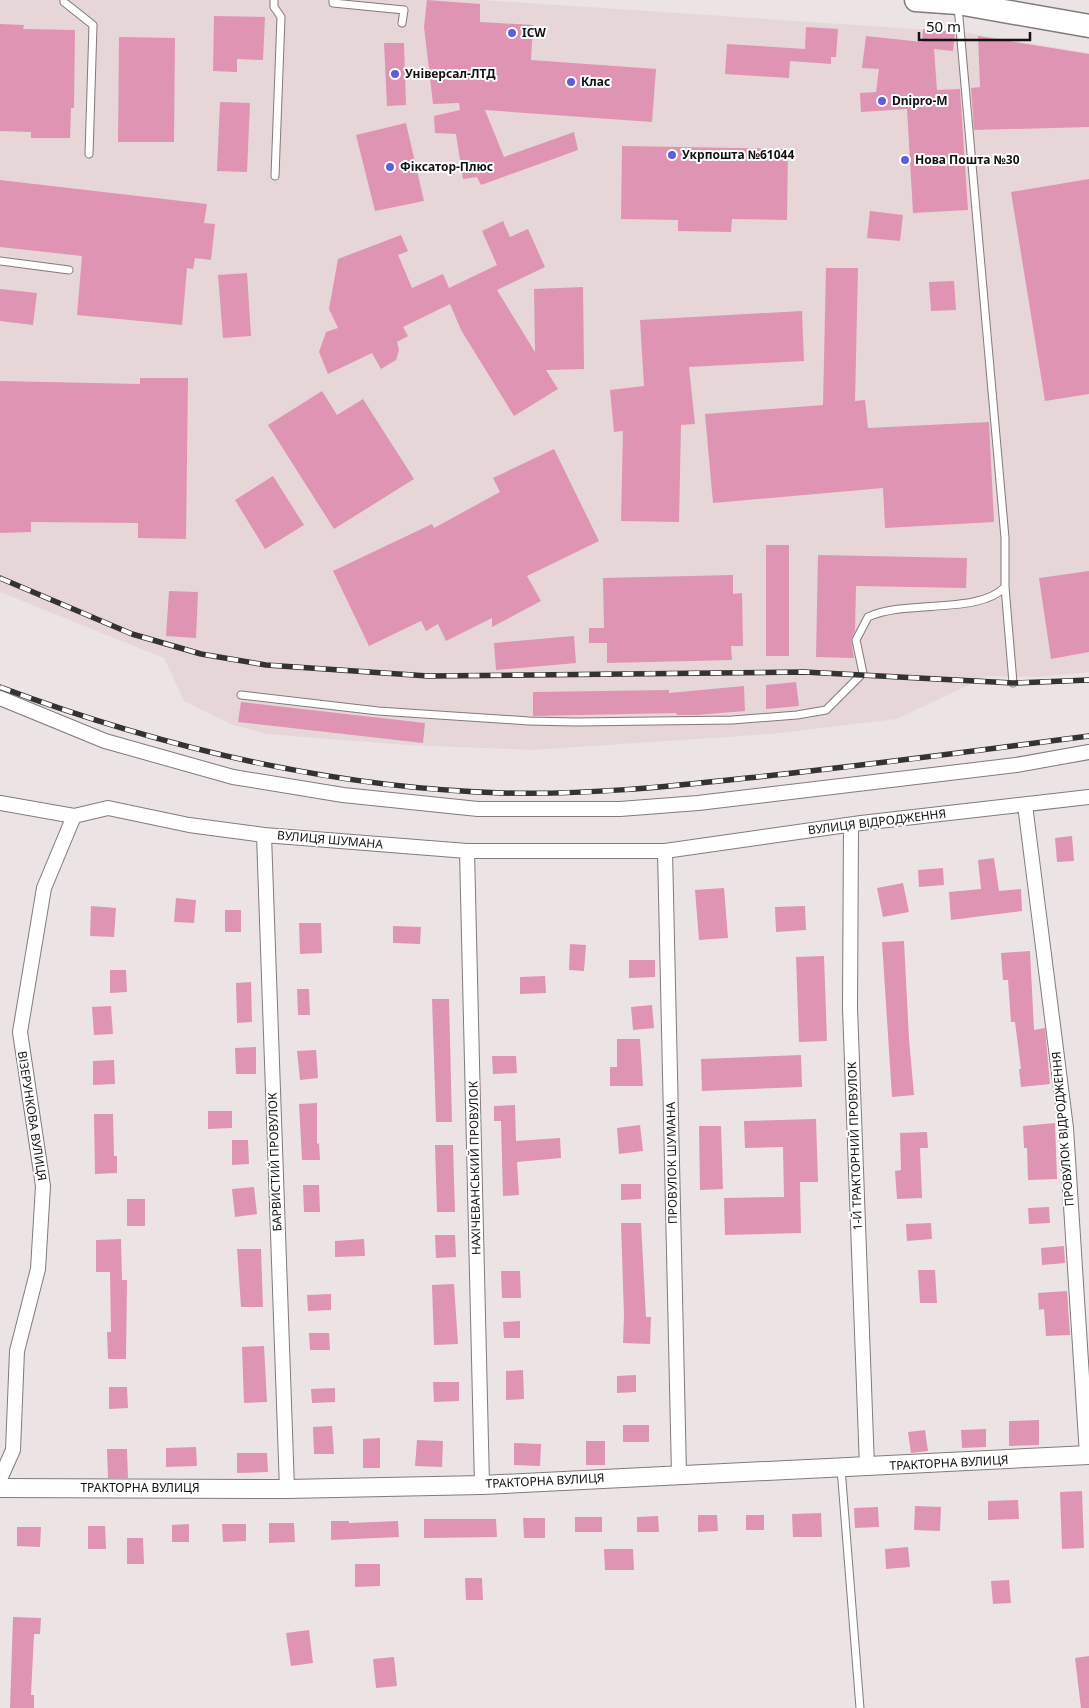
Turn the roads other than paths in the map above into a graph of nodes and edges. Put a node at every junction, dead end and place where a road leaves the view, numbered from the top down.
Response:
1 (64, 0) edge
2 (274, 0) edge
3 (334, 0) edge
4 (916, 0) edge
5 (958, 2) edge
6 (402, 23) dead end
7 (1089, 26) edge
8 (89, 154) dead end
9 (275, 176) dead end
10 (0, 261) edge
11 (69, 270) dead end
12 (1005, 587) junction
13 (1013, 683) dead end
14 (242, 694) dead end
15 (0, 698) edge
16 (1089, 752) edge
17 (1089, 797) edge
18 (0, 804) edge
19 (1025, 805) junction
20 (74, 816) junction
21 (851, 825) junction
22 (264, 835) junction
23 (467, 851) junction
24 (665, 851) junction
25 (1088, 1455) edge
26 (867, 1467) junction
27 (841, 1468) junction
28 (678, 1474) junction
29 (0, 1479) edge
30 (482, 1485) junction
31 (0, 1488) edge
32 (287, 1489) junction
33 (860, 1708) edge

1 - 8 lane
2 - 9 lane
3 - 6 lane
4 - 5 main road
5 - 7 main road
5 - 12 lane
10 - 11 lane
12 - 13 lane
12 - 14 lane
15 - 16 street
17 - 19 street, ВУЛИЦЯ ВІДРОДЖЕННЯ
18 - 20 street, ВУЛИЦЯ ШУМАНА
19 - 21 street, ВУЛИЦЯ ВІДРОДЖЕННЯ
19 - 25 street, ПРОВУЛОК ВІДРОДЖЕННЯ
20 - 22 street, ВУЛИЦЯ ШУМАНА
20 - 29 street, ВІЗЕРУНКОВА ВУЛИЦЯ
21 - 24 street, ВУЛИЦЯ ВІДРОДЖЕННЯ
21 - 26 street, 1-Й ТРАКТОРНИЙ ПРОВУЛОК
22 - 23 street, ВУЛИЦЯ ШУМАНА
22 - 32 street, БАРВИСТИЙ ПРОВУЛОК
23 - 24 street, ВУЛИЦЯ ШУМАНА
23 - 30 street, НАХІЧЕВАНСЬКИЙ ПРОВУЛОК
24 - 28 street, ПРОВУЛОК ШУМАНА
25 - 26 street, ТРАКТОРНА ВУЛИЦЯ
26 - 27 street, ТРАКТОРНА ВУЛИЦЯ
27 - 28 street, ТРАКТОРНА ВУЛИЦЯ
27 - 33 lane
28 - 30 street, ТРАКТОРНА ВУЛИЦЯ
30 - 32 street, ТРАКТОРНА ВУЛИЦЯ
31 - 32 street, ТРАКТОРНА ВУЛИЦЯ

